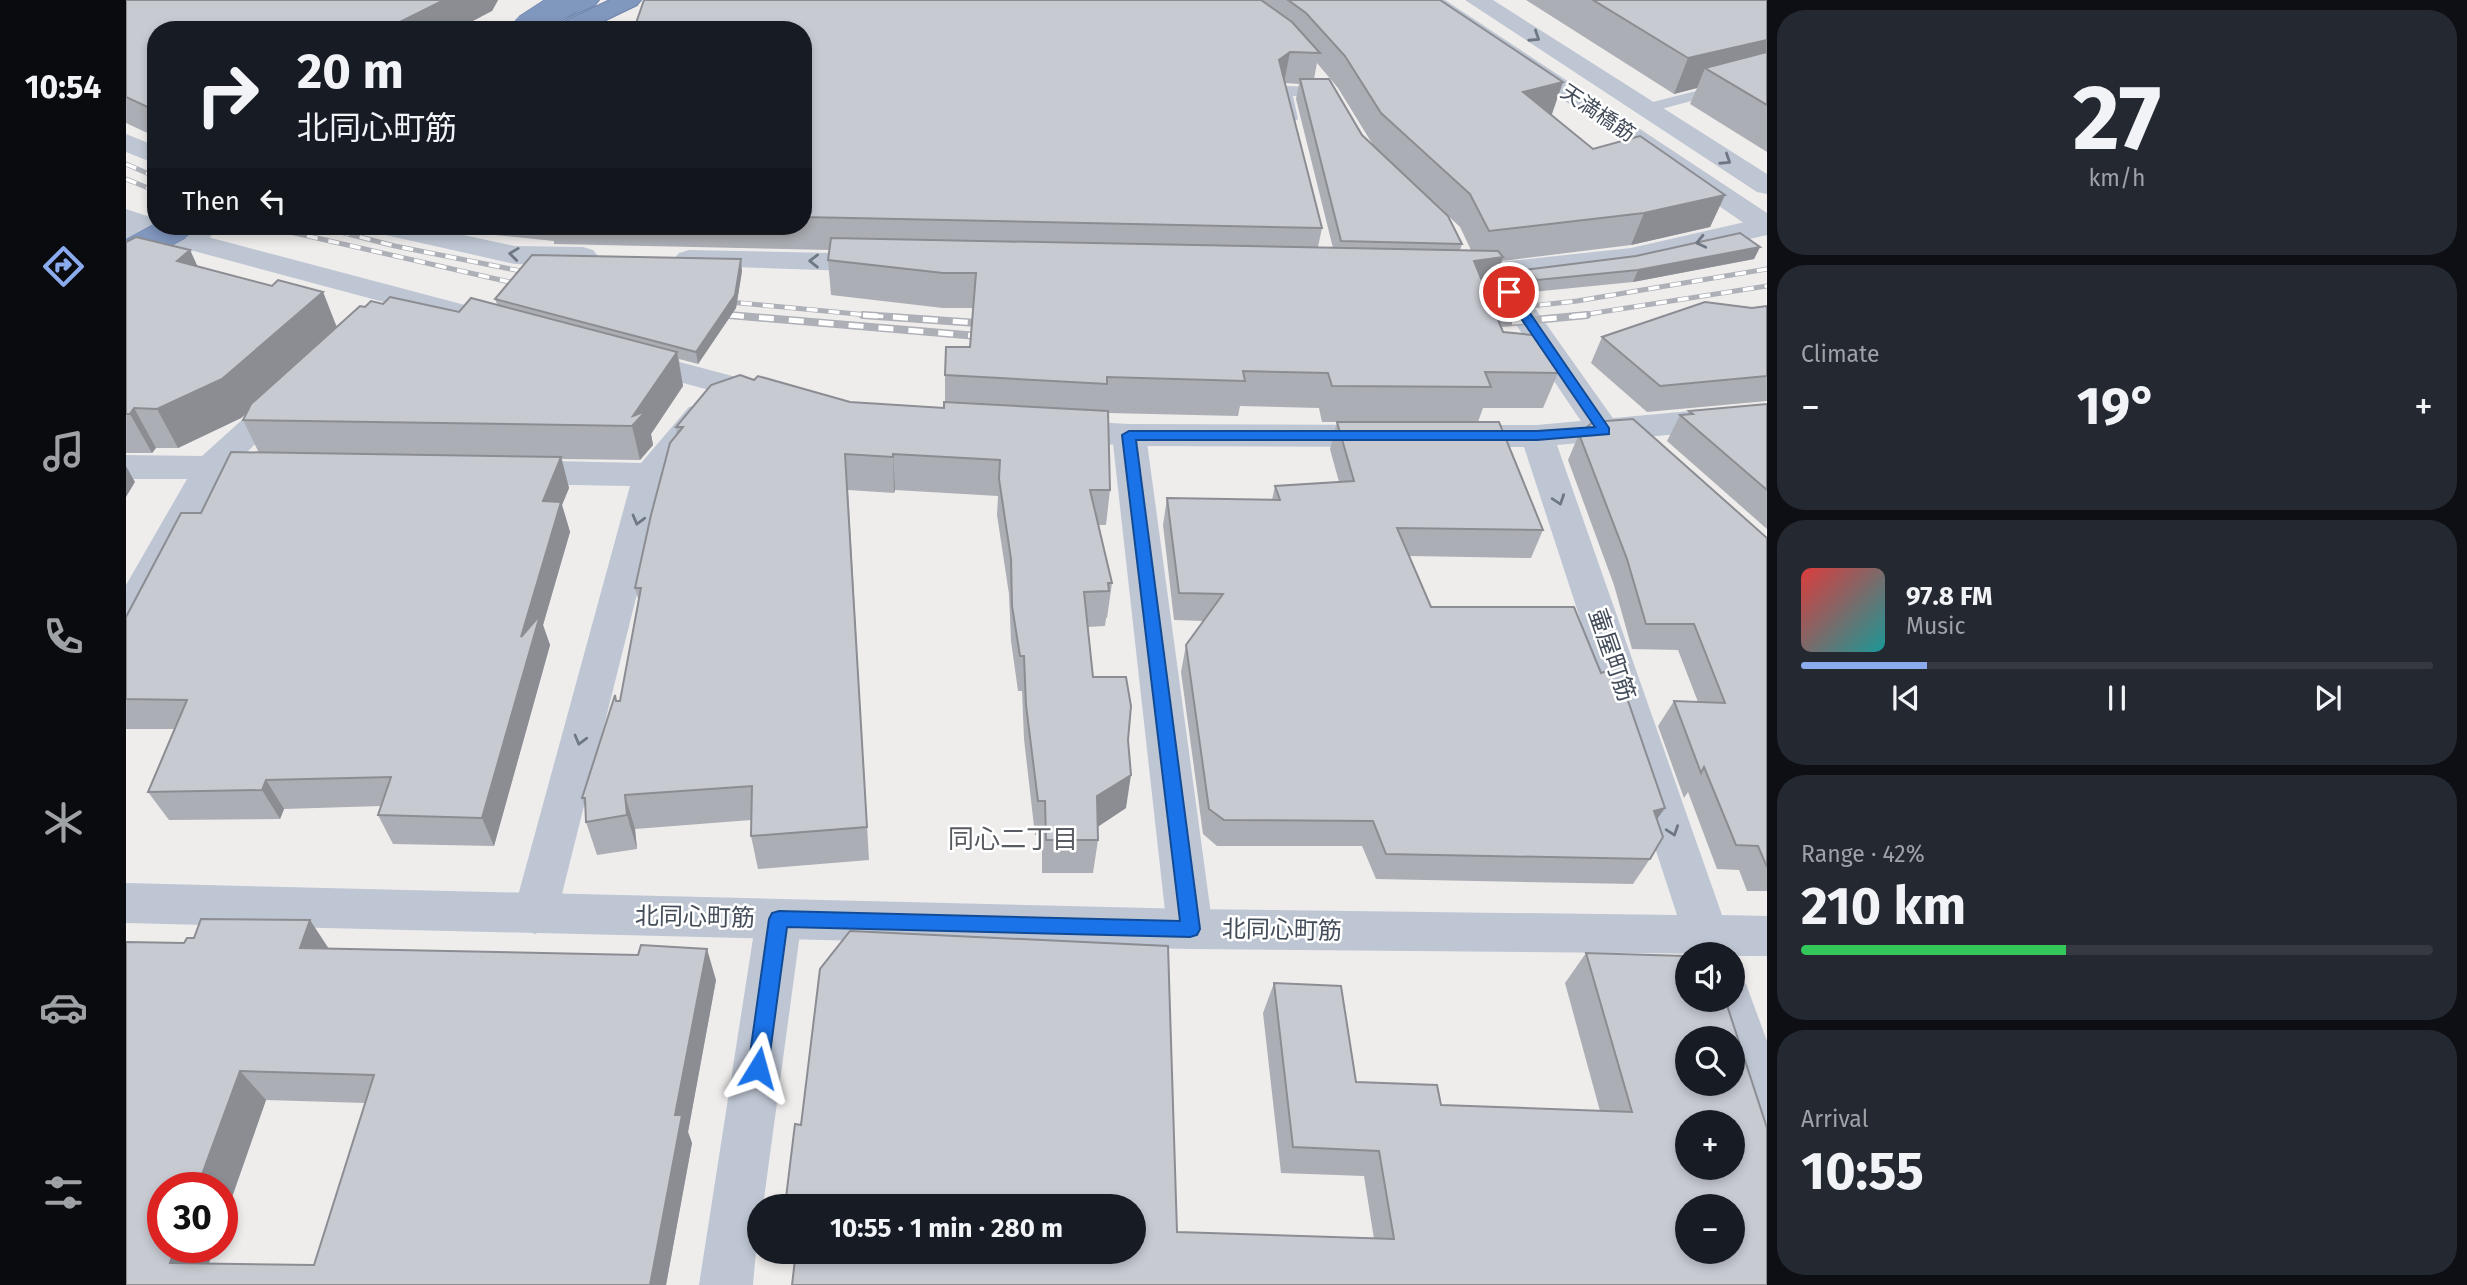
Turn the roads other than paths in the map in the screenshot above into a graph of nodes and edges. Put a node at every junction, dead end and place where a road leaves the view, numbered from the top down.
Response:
1 (570, 0) edge
2 (587, 0) edge
3 (629, 0) edge
4 (1429, 0) edge
5 (1477, 0) edge
6 (656, 6) edge
7 (535, 21) edge
8 (540, 21) edge
9 (584, 21) edge
10 (625, 21) edge
11 (1316, 74) edge
12 (1767, 77) edge
13 (1335, 97) joint
14 (1646, 108) junction
15 (1293, 130) edge
16 (126, 142) edge
17 (147, 152) edge
18 (1767, 186) edge
19 (1767, 226) edge
20 (181, 235) edge
21 (186, 235) edge
22 (204, 235) edge
23 (423, 235) edge
24 (126, 255) edge
25 (611, 257) edge
26 (666, 258) edge
27 (914, 263) edge
28 (1476, 267) junction
29 (1419, 274) edge
30 (126, 276) edge
31 (398, 297) junction
32 (368, 324) edge
33 (516, 328) edge
34 (596, 350) edge
35 (309, 377) edge
36 (728, 385) junction
37 (802, 405) edge
38 (1767, 415) edge
39 (1032, 429) edge
40 (1616, 430) junction
41 (1129, 435) junction
42 (1537, 436) junction
43 (1658, 456) edge
44 (126, 467) edge
45 (211, 467) junction
46 (307, 468) edge
47 (485, 472) edge
48 (650, 475) junction
49 (126, 618) edge
50 (126, 903) edge
51 (536, 914) junction
52 (779, 919) junction
53 (1190, 929) junction
54 (1767, 936) edge
55 (1708, 942) edge
56 (1724, 942) edge
57 (1675, 943) edge
58 (1733, 1012) edge
59 (1767, 1113) edge
60 (726, 1285) edge

1 - 7 street
2 - 8 highway, bridge
3 - 9 highway
4 - 19 street, 天満橋筋
5 -> 14 street, 天満橋筋
6 - 10 highway
11 - 13 lane
12 - 14 lane
13 - 15 lane
14 -> 18 street, 天満橋筋
16 - 17 street
19 -> 28 street
20 - 24 highway, bridge
21 - 30 street
22 - 31 street
25 -> 23 street
27 -> 26 street
28 - 29 street
28 - 40 street
31 - 32 street
31 - 33 street
34 - 36 street
35 - 45 street
36 - 37 street
36 - 48 street
38 - 40 street
39 - 41 street
40 - 42 street
40 - 43 street
41 - 42 street
41 - 53 street
42 -> 55 street, 壷屋町筋
44 - 45 street
45 - 46 street
45 - 49 street
47 - 48 street
48 -> 51 street
50 - 51 street, 北同心町筋
51 - 52 street, 北同心町筋
52 - 53 street, 北同心町筋
52 - 60 street
53 - 57 street, 北同心町筋
54 - 56 street, 北同心町筋
58 - 59 street

